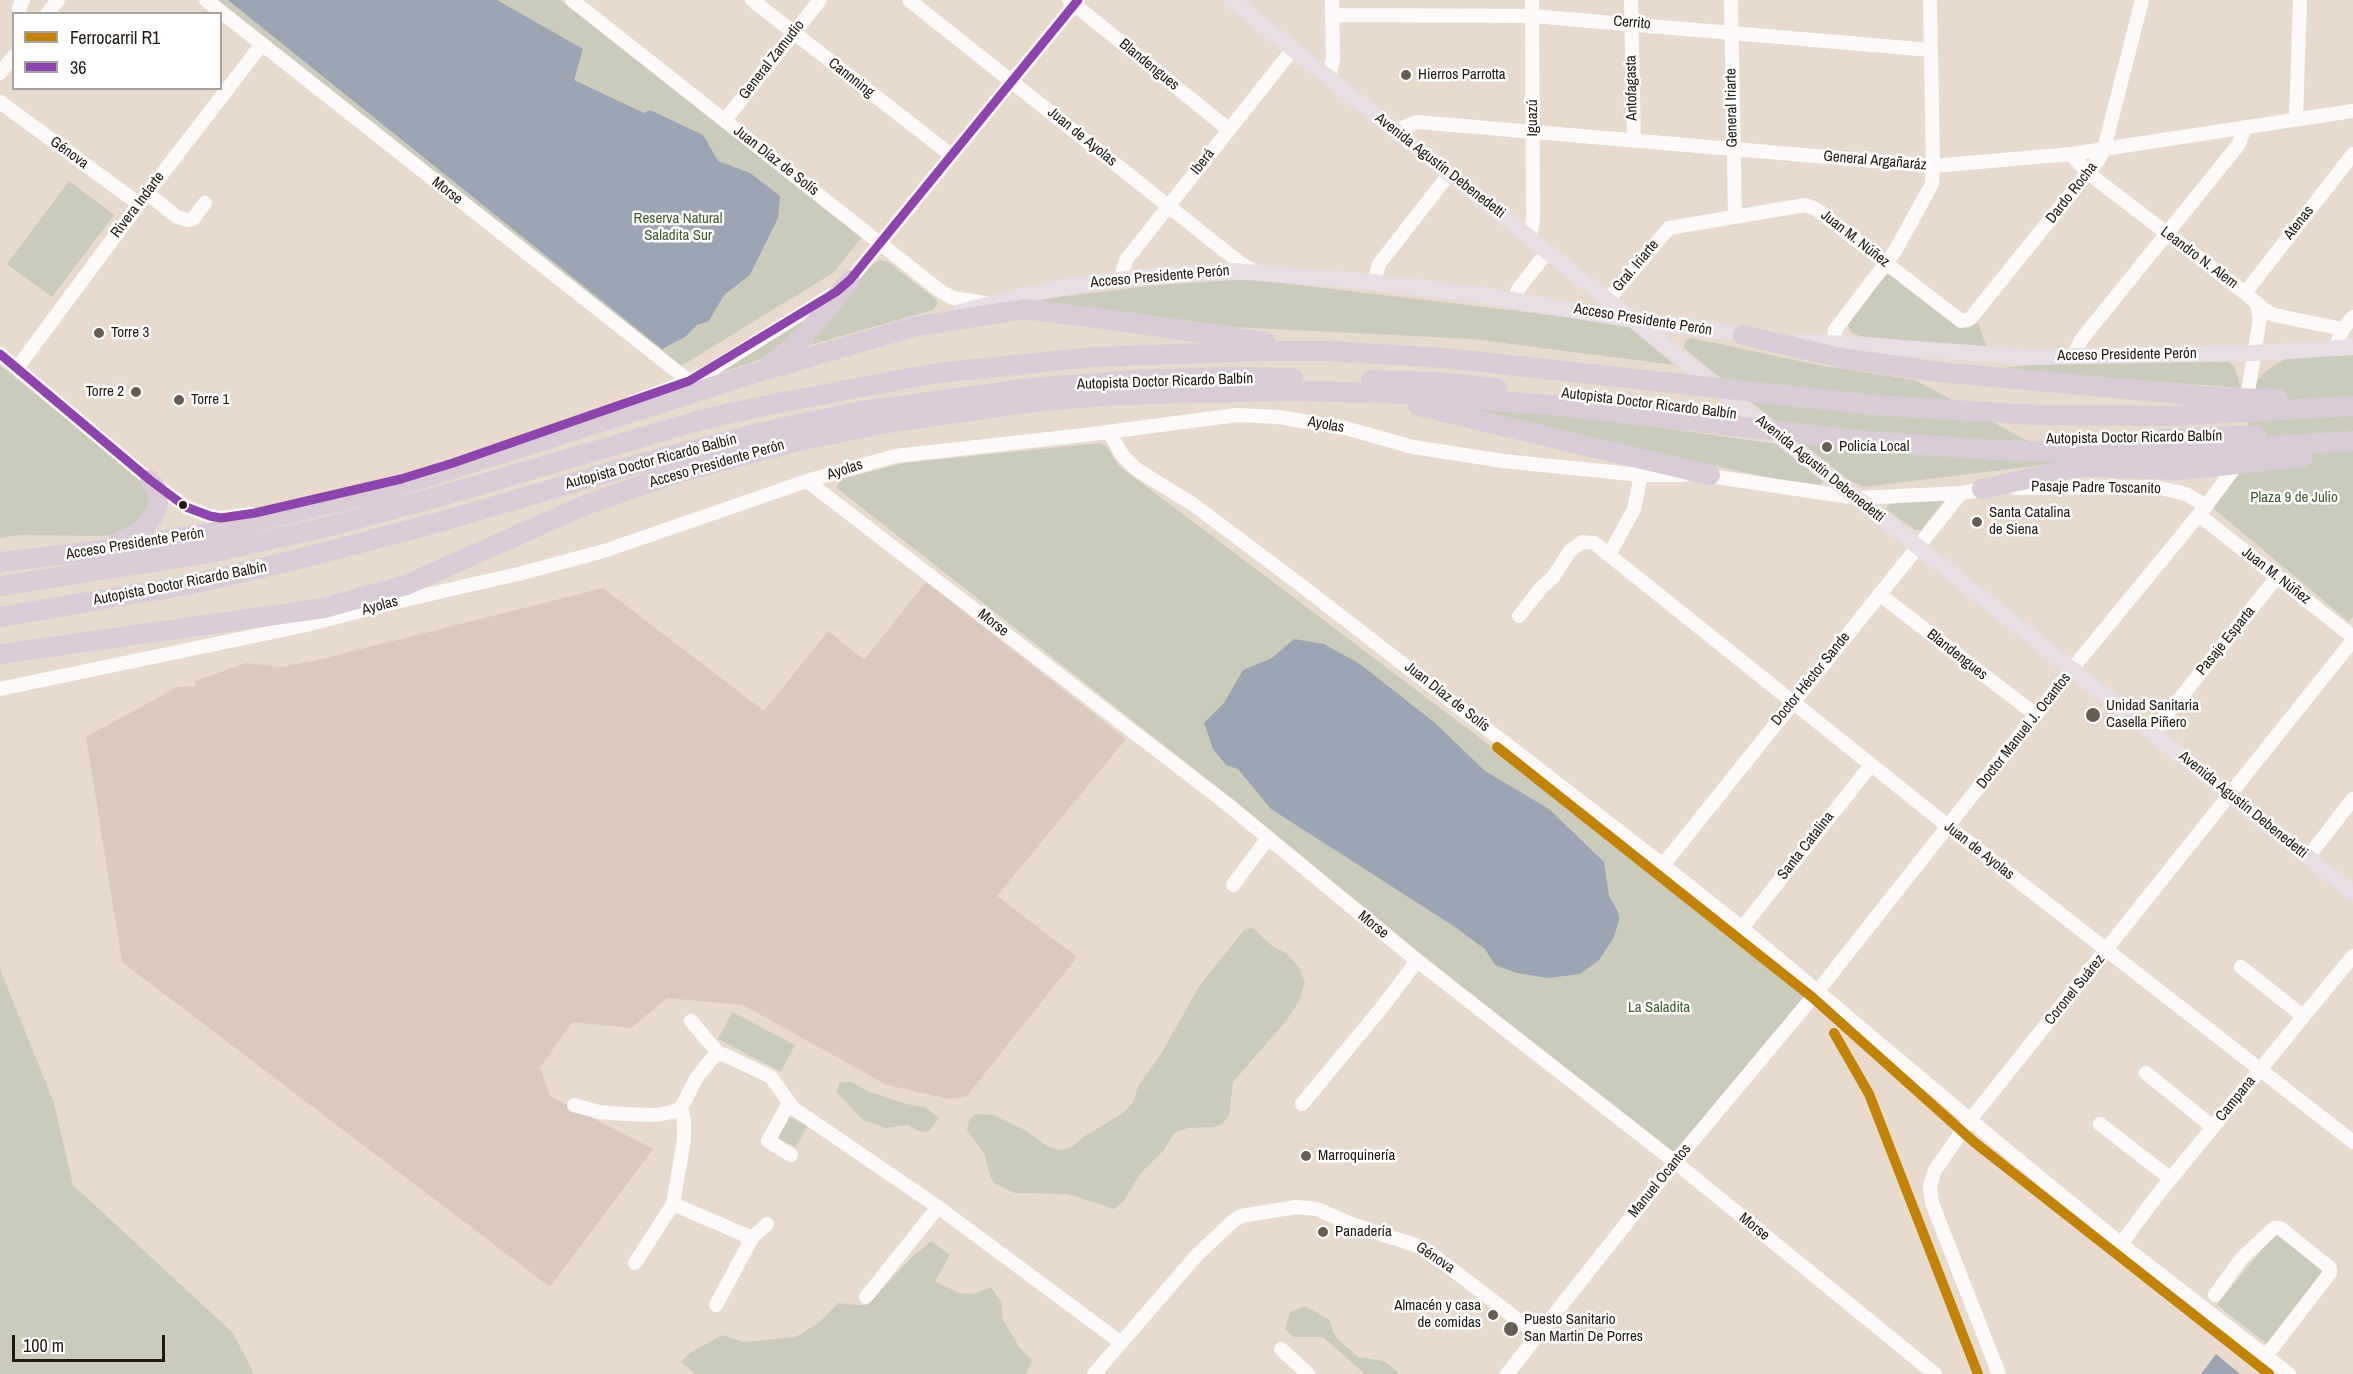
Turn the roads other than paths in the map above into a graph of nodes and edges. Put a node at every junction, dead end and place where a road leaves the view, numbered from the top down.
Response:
1 (58, 0) edge
2 (206, 0) edge
3 (572, 0) edge
4 (752, 0) edge
5 (820, 0) edge
6 (909, 0) edge
7 (1231, 0) edge
8 (1332, 0) edge
9 (1532, 0) edge
10 (1631, 0) edge
11 (1731, 0) edge
12 (1930, 0) edge
13 (2142, 0) edge
14 (2300, 0) edge
15 (1074, 2) edge
16 (49, 12) edge
17 (221, 12) edge
18 (222, 13) edge
19 (1333, 15) junction
20 (1532, 16) junction
21 (1631, 23) junction
22 (1731, 32) junction
23 (794, 33) junction
24 (261, 44) junction
25 (1293, 49) junction
26 (1931, 50) junction
27 (12, 58) edge
28 (0, 73) edge
29 (1329, 78) junction
30 (1012, 81) junction
31 (0, 102) edge
32 (2349, 111) edge
33 (2296, 118) junction
34 (725, 120) junction
35 (2353, 124) edge
36 (2246, 127) junction
37 (1228, 129) junction
38 (1396, 130) junction
39 (1534, 132) junction
40 (1634, 140) junction
41 (1733, 149) junction
42 (2104, 149) junction
43 (2071, 154) junction
44 (2353, 154) edge
45 (951, 155) junction
46 (1933, 166) junction
47 (1450, 173) junction
48 (2088, 173) junction
49 (143, 198) junction
50 (205, 202) dead end
51 (1168, 205) junction
52 (1735, 216) junction
53 (1664, 233) joint
54 (2165, 233) junction
55 (1530, 237) junction
56 (879, 242) junction
57 (1548, 251) junction
58 (1887, 263) junction
59 (1256, 272) junction
60 (1121, 278) junction
61 (850, 280) junction
62 (1374, 282) junction
63 (2245, 292) junction
64 (1514, 300) junction
65 (1608, 300) junction
66 (989, 303) junction
67 (2257, 305) junction
68 (2353, 317) edge
69 (1634, 320) junction
70 (1961, 321) joint
71 (913, 327) junction
72 (2343, 329) junction
73 (1743, 335) junction
74 (1833, 345) junction
75 (2353, 347) edge
76 (2335, 348) junction
77 (1328, 351) junction
78 (2254, 353) junction
79 (0, 354) edge
80 (2073, 357) junction
81 (17, 368) junction
82 (759, 372) junction
83 (689, 381) junction
84 (1324, 392) junction
85 (2248, 392) dead end
86 (2353, 402) edge
87 (1588, 403) junction
88 (2353, 406) edge
89 (2353, 429) edge
90 (1109, 432) junction
91 (2353, 441) edge
92 (2353, 450) edge
93 (2232, 471) dead end
94 (1641, 475) junction
95 (1710, 475) junction
96 (150, 480) junction
97 (807, 481) junction
98 (1982, 489) junction
99 (1961, 493) junction
100 (1857, 498) junction
101 (2203, 511) junction
102 (1918, 547) junction
103 (108, 549) junction
104 (1609, 555) junction
105 (0, 562) edge
106 (2277, 577) junction
107 (0, 586) edge
108 (403, 593) junction
109 (1879, 594) junction
110 (1519, 616) dead end
111 (0, 617) edge
112 (2353, 638) edge
113 (0, 654) edge
114 (2072, 669) junction
115 (0, 689) edge
116 (1793, 702) junction
117 (2036, 715) junction
118 (2153, 732) junction
119 (1871, 765) junction
120 (2230, 794) junction
121 (2353, 800) edge
122 (1949, 827) junction
123 (1268, 838) junction
124 (2308, 857) junction
125 (1663, 866) junction
126 (1233, 885) dead end
127 (2353, 893) edge
128 (1742, 928) junction
129 (2106, 951) junction
130 (2353, 956) edge
131 (1417, 961) junction
132 (2241, 967) dead end
133 (1817, 992) junction
134 (2303, 1016) junction
135 (691, 1021) dead end
136 (718, 1053) junction
137 (2259, 1071) junction
138 (2146, 1073) dead end
139 (789, 1103) junction
140 (1302, 1104) dead end
141 (574, 1105) dead end
142 (681, 1108) junction
143 (1970, 1120) junction
144 (2100, 1124) dead end
145 (2213, 1127) junction
146 (2353, 1142) edge
147 (791, 1155) dead end
148 (1675, 1162) junction
149 (2171, 1179) junction
150 (673, 1204) junction
151 (938, 1208) junction
152 (767, 1224) dead end
153 (752, 1238) junction
154 (2121, 1244) junction
155 (635, 1263) dead end
156 (2215, 1295) dead end
157 (866, 1297) dead end
158 (716, 1305) dead end
159 (1538, 1335) junction
160 (1120, 1342) junction
161 (1281, 1349) dead end
162 (2266, 1356) junction
163 (1094, 1374) edge
164 (1308, 1374) edge
165 (1507, 1374) edge
166 (1935, 1374) edge
167 (1999, 1374) edge
168 (2289, 1374) edge

1 - 16 street
2 - 17 street, Morse
3 - 34 street, Juan Díaz de Solís
4 - 23 street, Cannning
5 - 23 street, General Zamudio
6 - 30 street, Juan de Ayolas
7 - 25 main road, Avenida Agustín Debenedetti
8 - 19 street
9 - 20 street, Iguazú
10 - 21 street, Antofagasta
11 - 22 street, General Iriarte
12 - 26 street
13 - 42 street, Dardo Rocha
14 - 33 street
15 - 30 street
15 - 37 street, Blandengues
18 - 24 street, Morse
19 - 20 street, Cerrito
19 - 29 street
20 - 21 street, Cerrito
20 - 39 street, Iguazú
21 - 22 street, Cerrito
21 - 40 street, Antofagasta
22 - 26 street, Cerrito
22 - 41 street, General Iriarte
23 - 34 street, General Zamudio
23 - 45 street, Cannning
24 - 49 street, Rivera Indarte
24 - 83 street, Morse
25 - 29 main road, Avenida Agustín Debenedetti
25 - 37 street, Iberá
26 - 46 street
27 - 28 street
29 - 38 main road, Avenida Agustín Debenedetti
30 - 45 street
30 - 51 street, Juan de Ayolas
31 - 49 street, Génova
32 - 33 street, General Argañaráz
32 - 35 street
33 - 36 street, General Argañaráz
34 - 56 street, Juan Díaz de Solís
36 - 42 street, General Argañaráz
36 - 54 street
37 - 51 street, Iberá
38 - 39 street, General Argañaráz
38 - 47 main road, Avenida Agustín Debenedetti
39 - 40 street, General Argañaráz
39 - 55 street, Iguazú
40 - 41 street, General Argañaráz
41 - 46 street, General Argañaráz
41 - 52 street, General Iriarte
42 - 43 street, General Argañaráz
42 - 48 street, Dardo Rocha
43 - 46 street, General Argañaráz
43 - 48 street, Leandro N. Alem
44 - 63 street, Atenas
45 - 56 street
46 - 58 street
47 - 55 main road, Avenida Agustín Debenedetti
47 - 62 street
48 - 54 street, Leandro N. Alem
48 - 70 street, Dardo Rocha
49 - 50 street, Génova
49 - 81 street, Rivera Indarte
51 - 59 street, Juan de Ayolas
51 - 60 street, Iberá
52 - 53 street, Juan M. Núñez
52 - 58 street, Juan M. Núñez
53 - 65 street, Gral. Iriarte
54 - 63 street, Leandro N. Alem
54 - 80 street
55 - 57 main road, Avenida Agustín Debenedetti
56 - 61 street
56 - 66 street, Juan Díaz de Solís
57 - 64 street
57 - 65 main road, Avenida Agustín Debenedetti
58 - 70 street, Juan M. Núñez
58 - 74 street
59 - 60 main road, Acceso Presidente Perón
59 - 62 main road, Acceso Presidente Perón
60 - 66 main road, Acceso Presidente Perón
61 - 82 highway
61 - 83 street
62 - 64 main road, Acceso Presidente Perón
63 - 67 street, Leandro N. Alem
64 - 69 main road, Acceso Presidente Perón
65 - 69 main road, Avenida Agustín Debenedetti
66 - 71 main road, Acceso Presidente Perón
67 - 72 street, Leandro N. Alem
67 - 78 street
68 - 72 street
69 - 73 main road, Acceso Presidente Perón
69 - 100 main road, Avenida Agustín Debenedetti
71 - 77 highway
71 - 82 highway, Acceso Presidente Perón
72 - 76 street
73 - 74 main road, Acceso Presidente Perón
73 - 86 highway
74 - 80 main road, Acceso Presidente Perón
75 - 76 main road, Acceso Presidente Perón
76 - 78 main road, Acceso Presidente Perón
77 - 88 highway, Autopista Doctor Ricardo Balbín
77 - 107 highway, Autopista Doctor Ricardo Balbín
78 - 80 main road, Acceso Presidente Perón
78 - 85 street
79 - 81 street
81 - 96 street
82 - 103 highway, Acceso Presidente Perón
83 - 96 street
84 - 87 highway, Acceso Presidente Perón
84 - 95 highway
84 - 108 highway, Acceso Presidente Perón
87 - 89 highway, Autopista Doctor Ricardo Balbín
87 - 91 highway, Acceso Presidente Perón
87 - 111 highway, Autopista Doctor Ricardo Balbín
90 - 94 street, Ayolas
90 - 97 street, Ayolas
90 - 125 street, Juan Díaz de Solís
92 - 98 highway
93 - 101 street, Doctor Manuel J. Ocantos
94 - 95 street, Ayolas
94 - 104 street
95 - 100 street, Ayolas
96 - 103 highway
97 - 108 street, Ayolas
97 - 123 street, Morse
98 - 99 street, Pasaje Padre Toscanito
98 - 101 street, Pasaje Padre Toscanito
99 - 100 street, Pasaje Padre Toscanito
99 - 102 street, Doctor Héctor Sande
100 - 102 main road, Avenida Agustín Debenedetti
101 - 106 street, Juan M. Núñez
101 - 114 street, Doctor Manuel J. Ocantos
102 - 109 street, Doctor Héctor Sande
102 - 114 main road, Avenida Agustín Debenedetti
103 - 105 highway, Acceso Presidente Perón
104 - 110 street, Juan de Ayolas
104 - 116 street, Juan de Ayolas
106 - 112 street, Juan M. Núñez
106 - 118 street, Pasaje Esparta
108 - 113 highway, Acceso Presidente Perón
108 - 115 street, Ayolas
109 - 116 street, Doctor Héctor Sande
109 - 117 street, Blandengues
112 - 120 street, Coronel Suárez
114 - 117 street, Doctor Manuel J. Ocantos
114 - 118 main road, Avenida Agustín Debenedetti
116 - 119 street, Juan de Ayolas
116 - 125 street, Doctor Héctor Sande
117 - 122 street, Doctor Manuel J. Ocantos
118 - 120 main road, Avenida Agustín Debenedetti
119 - 122 street, Juan de Ayolas
119 - 128 street, Santa Catalina
120 - 124 main road, Avenida Agustín Debenedetti
120 - 129 street, Coronel Suárez
121 - 124 street
122 - 129 street, Juan de Ayolas
122 - 133 street, Doctor Manuel J. Ocantos
123 - 126 street
123 - 131 street, Morse
124 - 127 main road, Avenida Agustín Debenedetti
125 - 128 street, Juan Díaz de Solís
128 - 133 street, Juan Díaz de Solís
129 - 137 street, Juan de Ayolas
129 - 143 street, Coronel Suárez
130 - 134 street, Campana
131 - 140 street
131 - 148 street, Morse
132 - 134 street
133 - 143 street, Juan Díaz de Solís
133 - 148 street, Manuel Ocantos
134 - 137 street, Campana
135 - 136 street
136 - 139 street
136 - 142 street
137 - 145 street, Campana
137 - 146 street, Juan de Ayolas
138 - 145 street
139 - 147 street
139 - 151 street
141 - 142 street
142 - 150 street
143 - 154 street, Juan Díaz de Solís
143 - 167 street, Coronel Suárez
144 - 149 street
145 - 149 street, Campana
148 - 159 street, Manuel Ocantos
148 - 166 street, Morse
149 - 154 street, Campana
150 - 153 street
150 - 155 street
151 - 157 street
151 - 160 street
152 - 153 street
153 - 158 street
154 - 162 street, Juan Díaz de Solís
156 - 162 street
159 - 160 street, Génova
159 - 165 street, Manuel Ocantos
160 - 163 street
161 - 164 street
162 - 168 street, Juan Díaz de Solís

